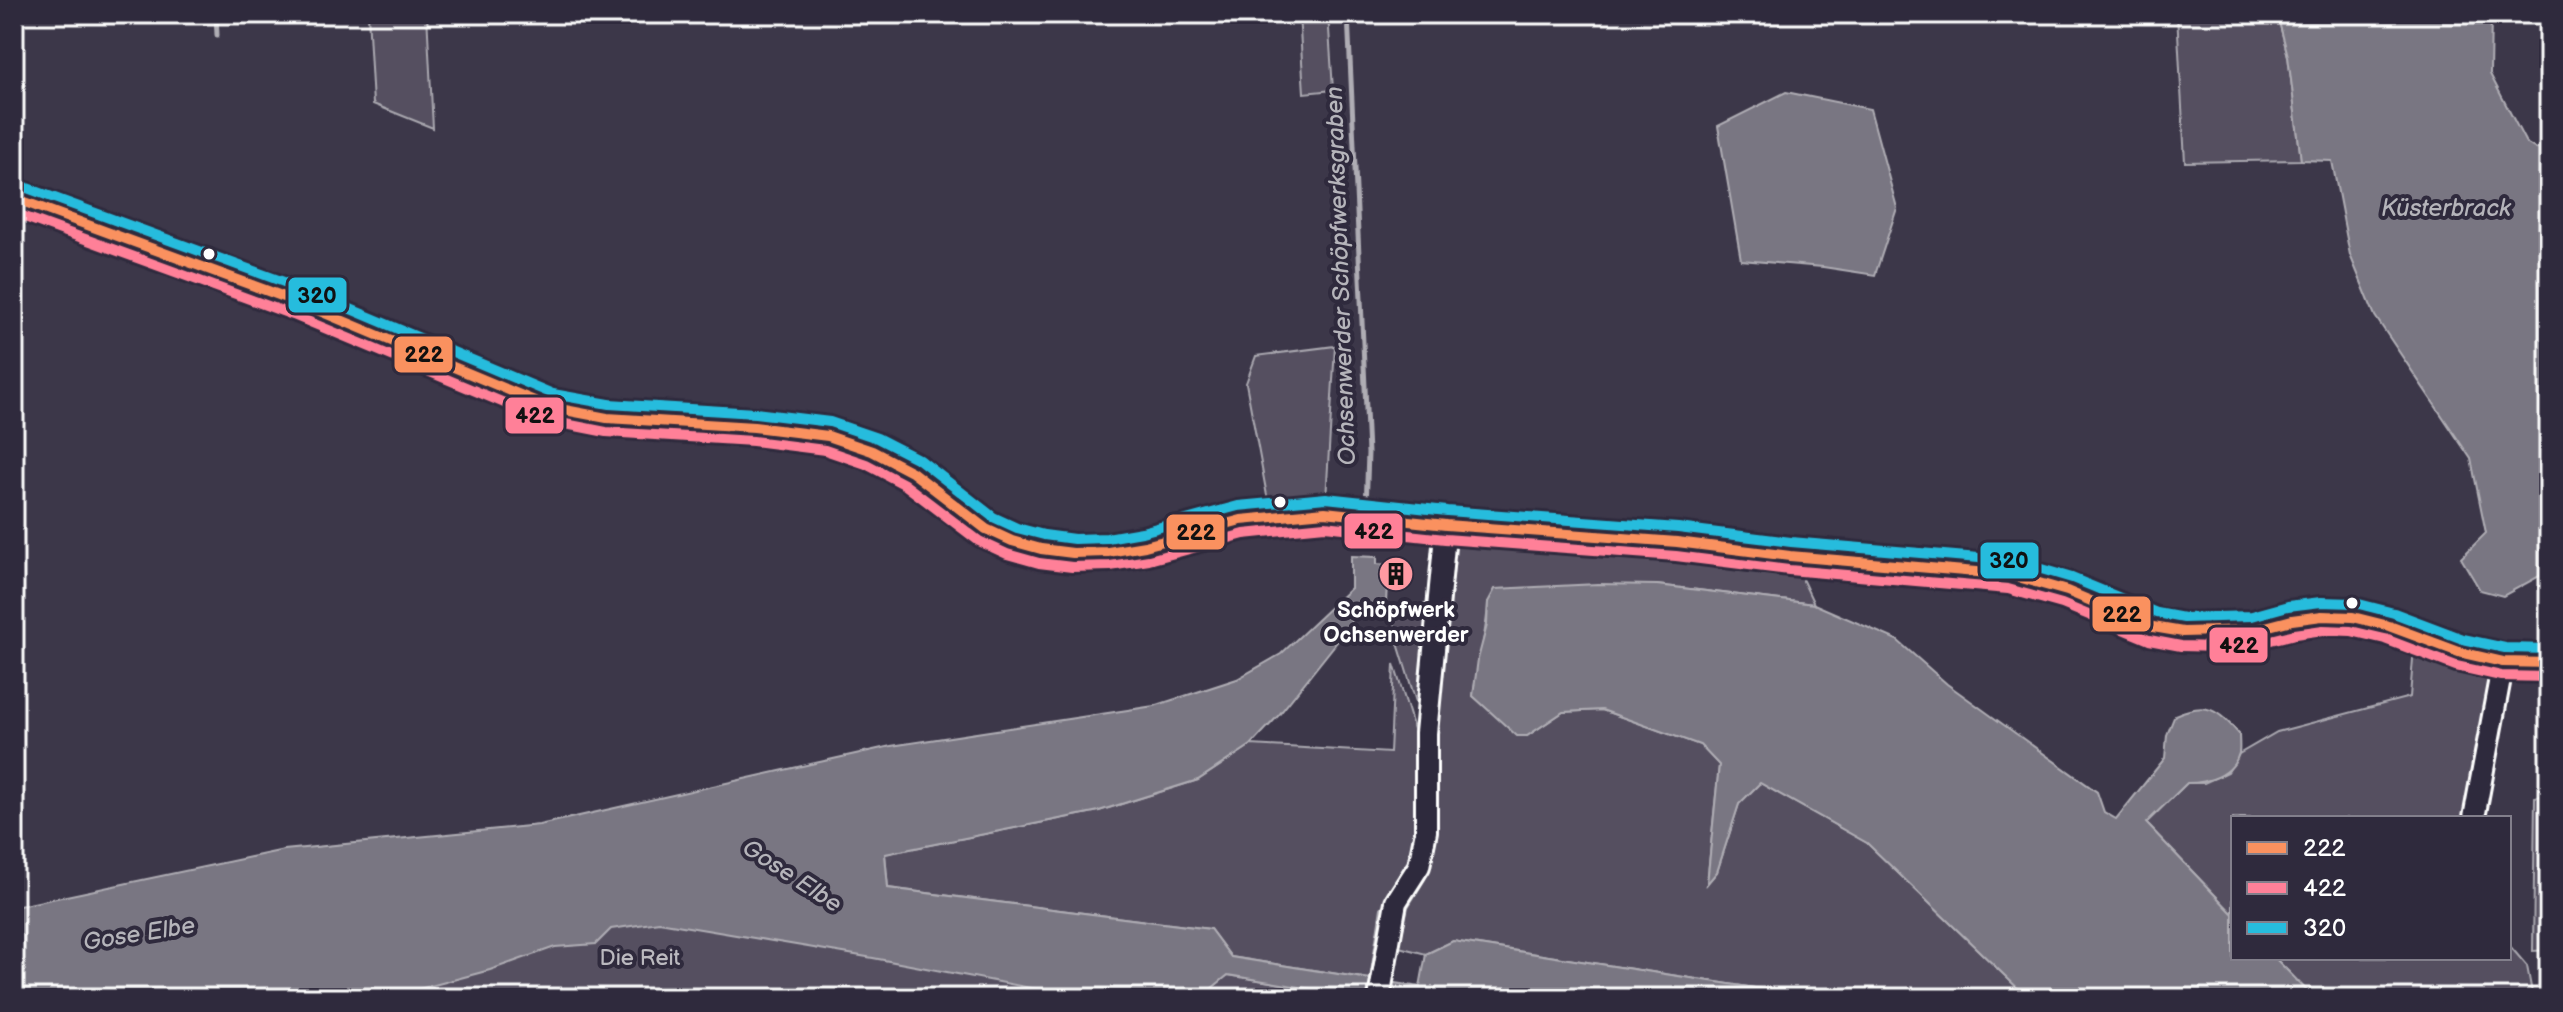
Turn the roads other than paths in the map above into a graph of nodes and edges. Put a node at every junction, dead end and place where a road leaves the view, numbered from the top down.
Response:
1 (14, 198) edge
2 (1446, 525) junction
3 (2503, 662) junction
4 (2549, 663) edge
5 (2474, 816) edge
6 (1379, 998) edge

1 - 2 street
2 - 3 street
2 - 6 street
3 - 4 street
3 - 5 street

